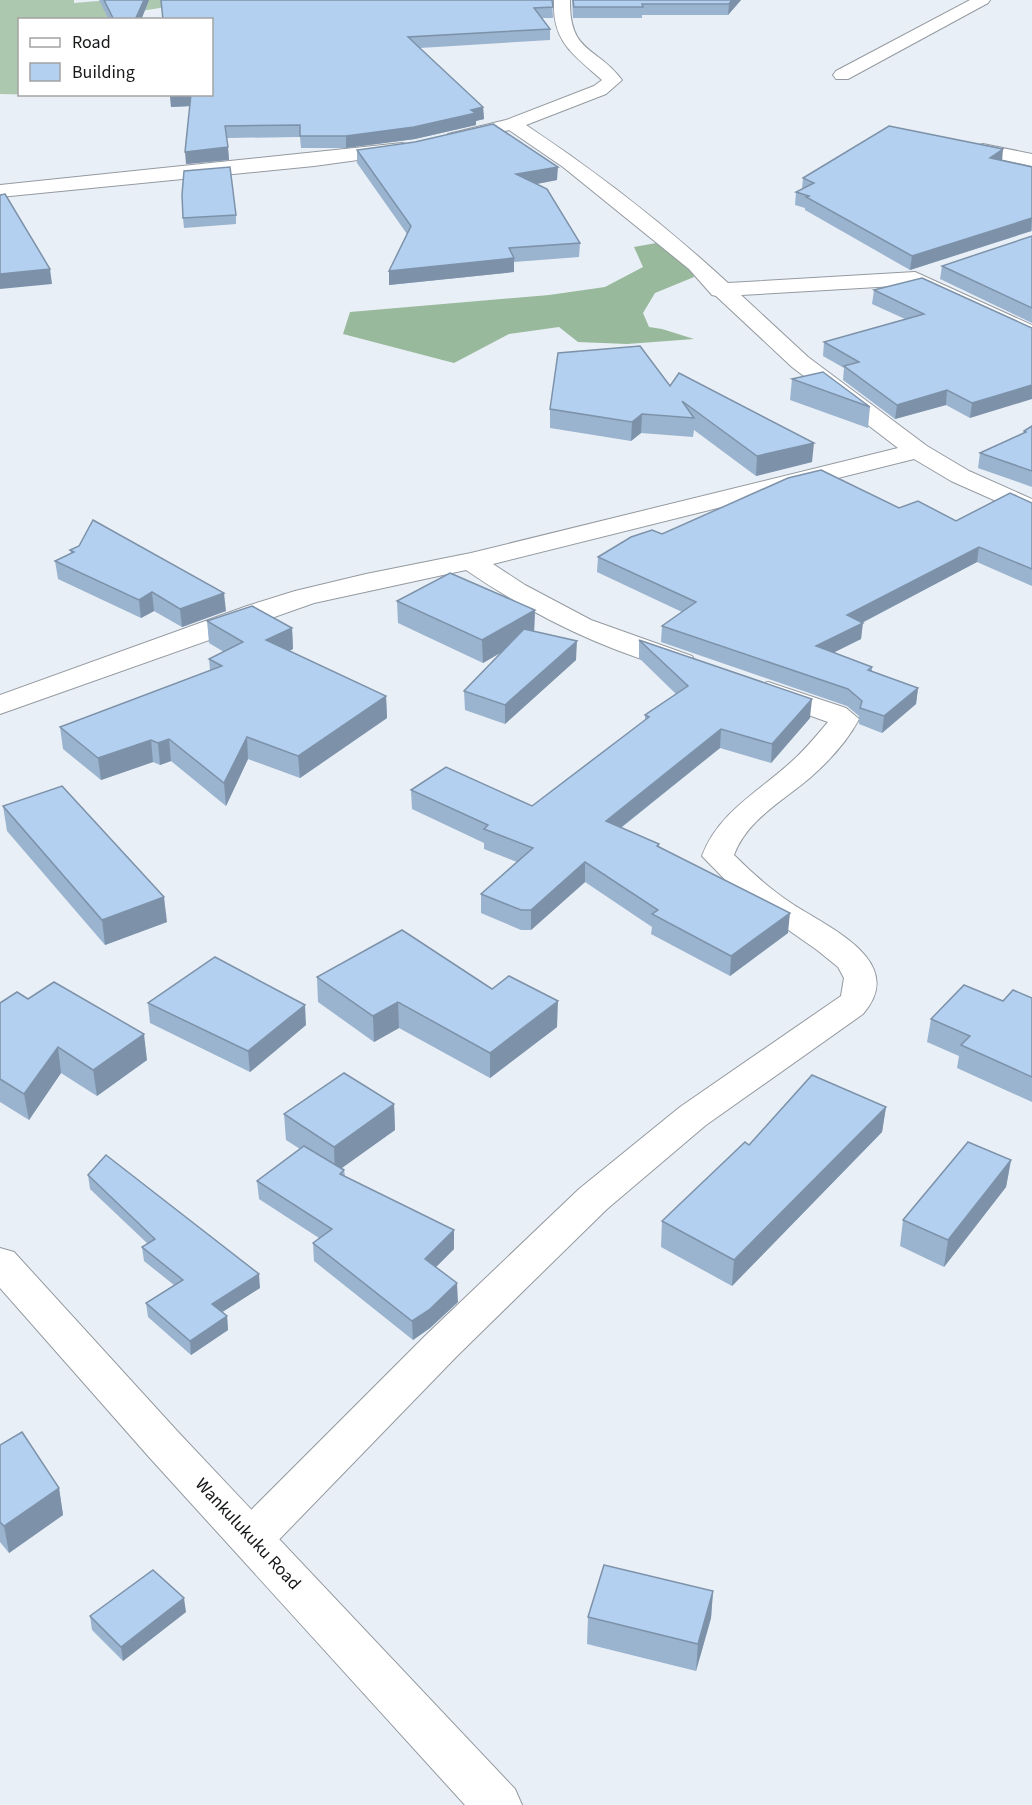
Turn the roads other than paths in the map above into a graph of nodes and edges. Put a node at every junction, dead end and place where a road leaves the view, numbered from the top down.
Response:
1 (562, 0) edge
2 (982, 0) edge
3 (842, 75) dead end
4 (512, 124) junction
5 (438, 142) edge
6 (415, 147) edge
7 (983, 150) edge
8 (1032, 160) edge
9 (0, 191) edge
10 (946, 268) edge
11 (915, 278) junction
12 (720, 290) junction
13 (1032, 334) edge
14 (918, 451) junction
15 (1032, 509) edge
16 (471, 561) junction
17 (0, 705) edge
18 (0, 1262) edge
19 (252, 1538) junction
20 (497, 1805) edge

1 - 4 street
2 - 3 street
4 - 5 street
4 - 12 street
6 - 9 street
7 - 8 street
10 - 11 street
11 - 12 street
11 - 13 street
12 - 14 street
14 - 15 street
14 - 16 street
16 - 17 street
16 - 19 street
18 - 19 street, Wankulukuku Road
19 - 20 street, Wankulukuku Road

